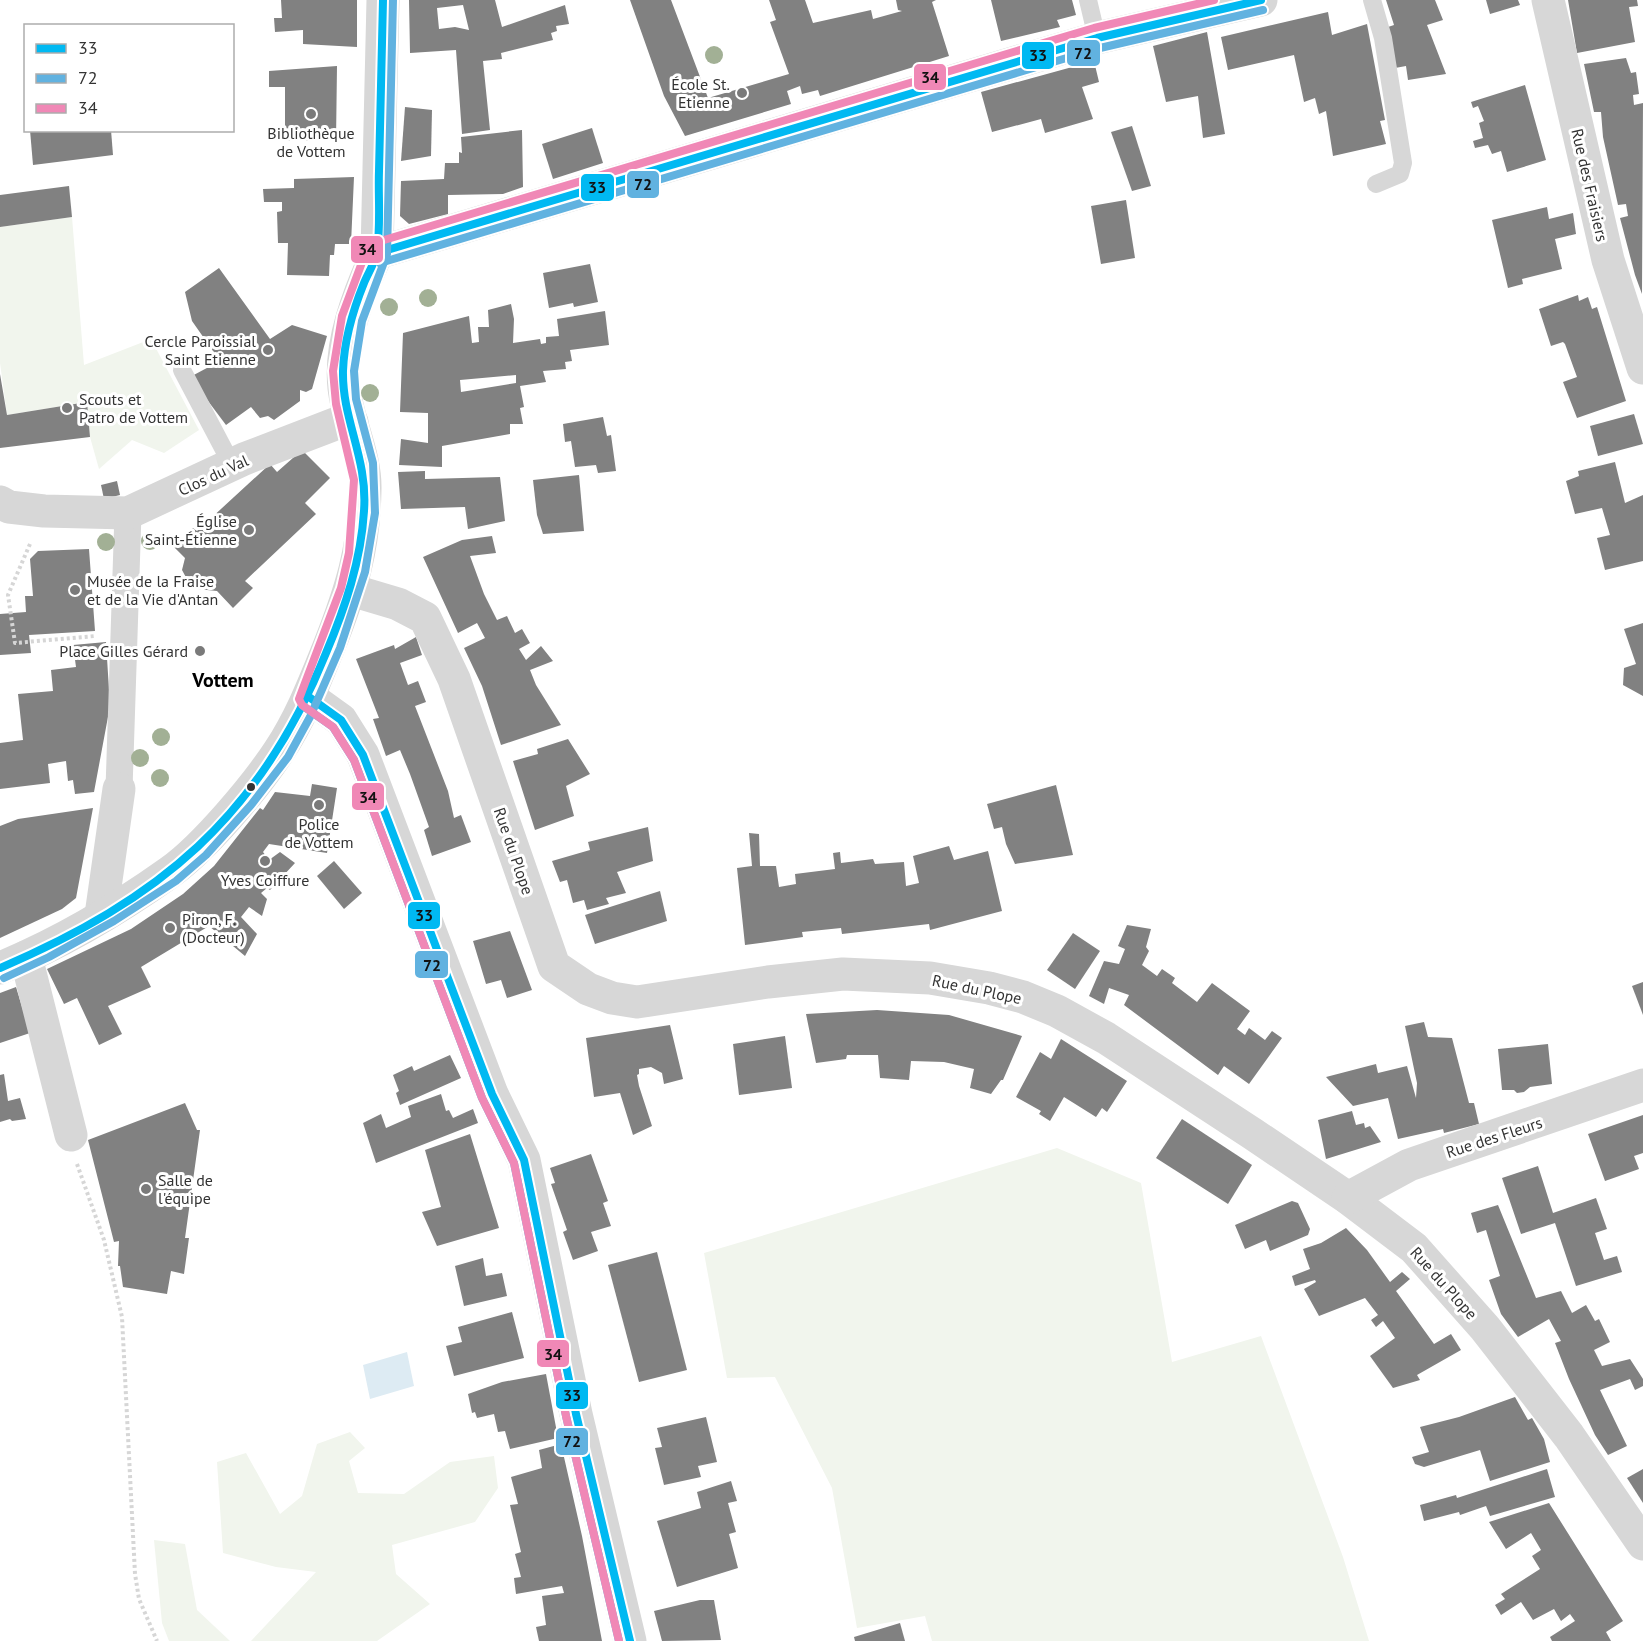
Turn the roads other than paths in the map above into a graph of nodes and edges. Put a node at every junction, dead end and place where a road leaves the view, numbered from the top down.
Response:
1 (383, 0) edge
2 (1088, 0) edge
3 (1261, 0) edge
4 (1372, 0) edge
5 (1548, 0) edge
6 (1097, 38) junction
7 (1376, 184) dead end
8 (377, 253) junction
9 (1643, 368) edge
10 (182, 370) dead end
11 (352, 423) junction
12 (232, 465) junction
13 (0, 502) edge
14 (128, 513) junction
15 (351, 590) junction
16 (309, 697) junction
17 (118, 789) joint
18 (101, 915) junction
19 (13, 963) edge
20 (1643, 1085) edge
21 (71, 1135) road end
22 (1348, 1198) junction
23 (1643, 1544) edge
24 (630, 1641) edge

1 - 8 street
2 - 6 lane
3 - 6 street
4 - 7 lane
5 - 9 street, Rue des Fraisiers
6 - 8 street
8 - 11 street
10 - 12 lane
11 - 12 street, Clos du Val
11 - 15 street
12 - 14 street, Clos du Val
13 - 14 street, Clos du Val
14 - 17 street
15 - 16 street
15 - 22 street, Rue du Plope
16 - 18 street
16 - 24 street
17 - 18 street
18 - 19 street
19 - 21 street
20 - 22 street, Rue des Fleurs
22 - 23 street, Rue du Plope

